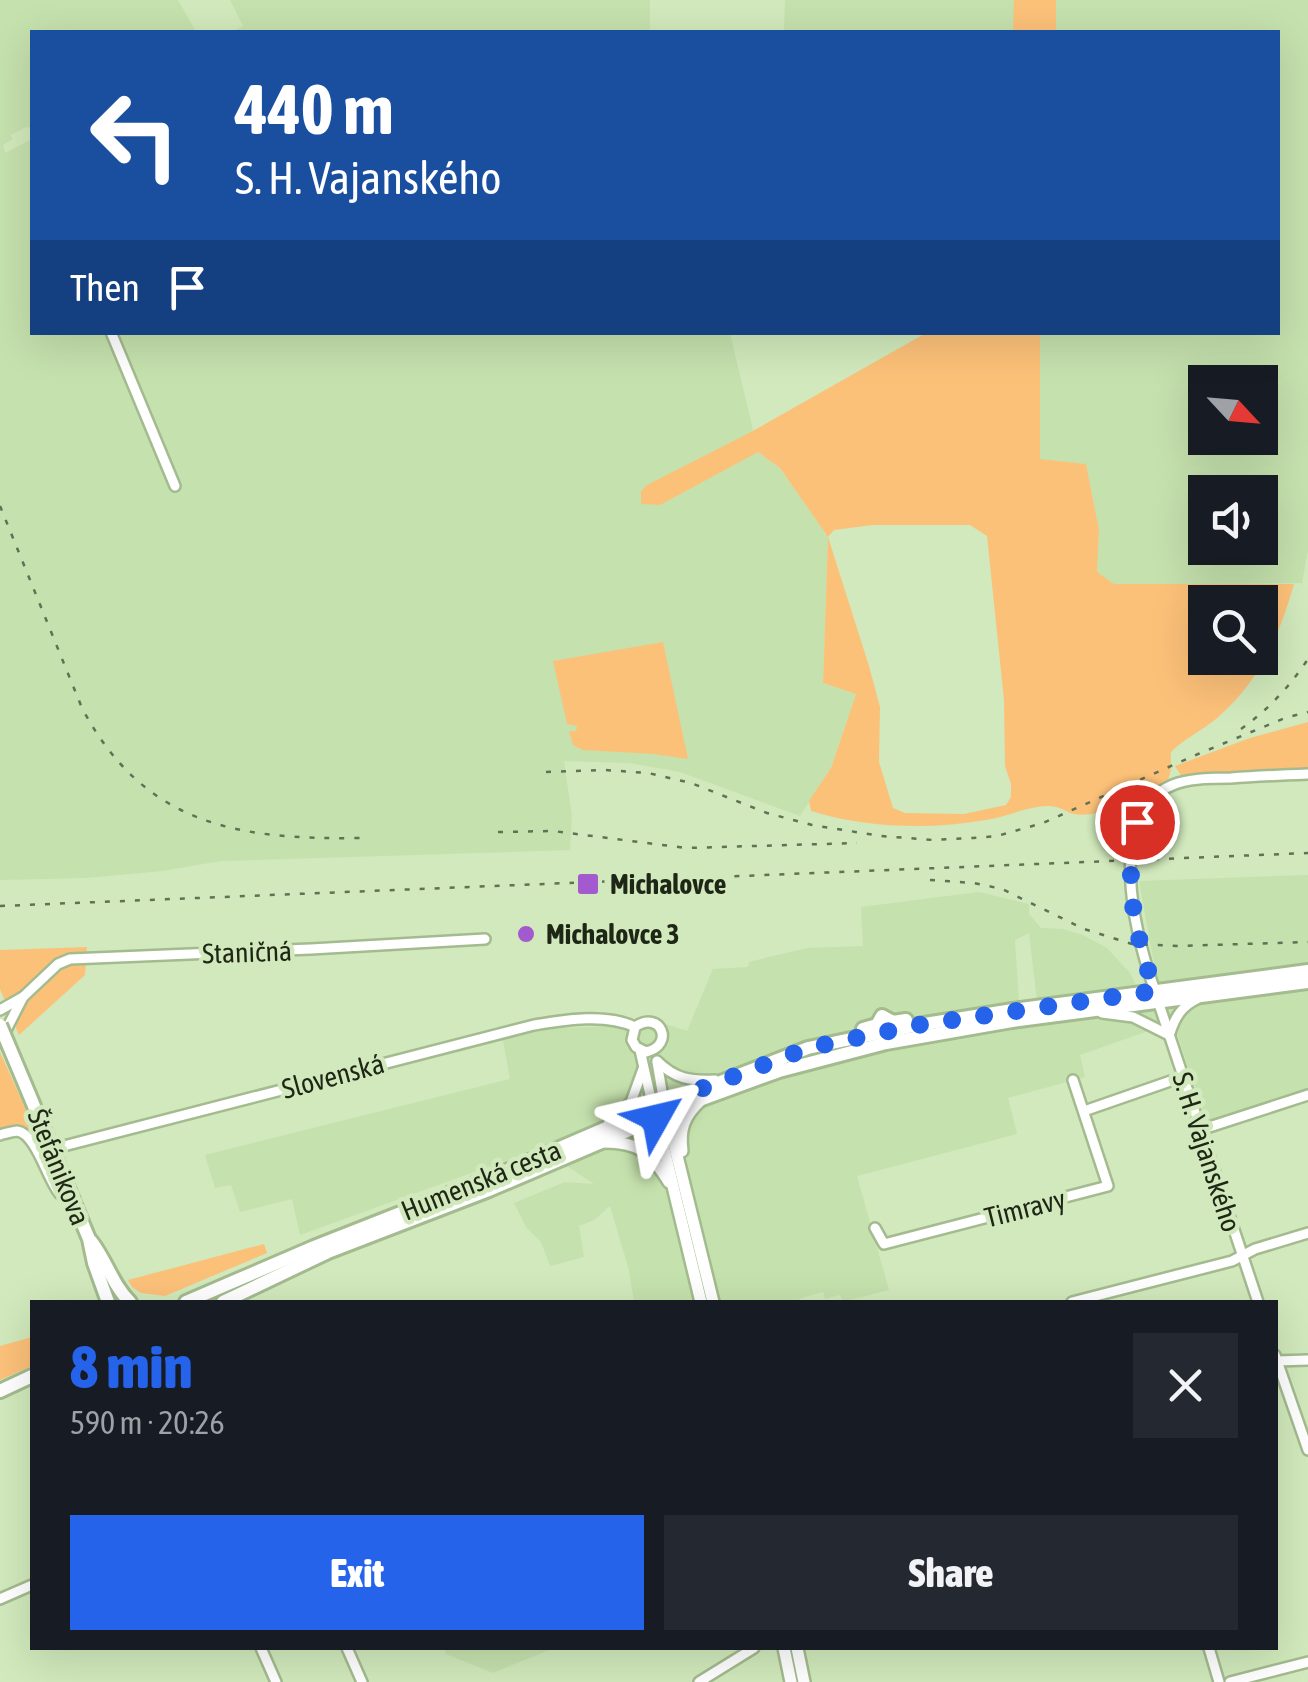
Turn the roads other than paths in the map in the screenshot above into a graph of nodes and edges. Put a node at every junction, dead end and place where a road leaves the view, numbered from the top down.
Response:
1 (111, 335) edge
2 (175, 486) dead end
3 (1308, 774) edge
4 (485, 939) dead end
5 (1308, 970) edge
6 (1308, 982) edge
7 (1215, 994) junction
8 (1156, 996) junction
9 (23, 997) junction
10 (0, 1010) edge
11 (1074, 1012) junction
12 (0, 1025) edge
13 (635, 1028) junction
14 (1169, 1035) junction
15 (0, 1041) edge
16 (656, 1049) junction
17 (640, 1050) junction
18 (657, 1061) junction
19 (643, 1069) junction
20 (1182, 1077) junction
21 (722, 1080) junction
22 (1074, 1080) dead end
23 (1308, 1095) edge
24 (702, 1099) junction
25 (660, 1111) junction
26 (1084, 1111) junction
27 (1200, 1130) junction
28 (0, 1134) edge
29 (600, 1136) junction
30 (52, 1149) junction
31 (684, 1180) junction
32 (69, 1190) junction
33 (675, 1192) junction
34 (875, 1228) dead end
35 (1308, 1233) edge
36 (89, 1240) junction
37 (1242, 1256) junction
38 (1117, 1297) edge
39 (107, 1300) edge
40 (128, 1300) edge
41 (191, 1300) edge
42 (227, 1300) edge
43 (701, 1300) edge
44 (713, 1300) edge
45 (1090, 1300) edge
46 (1257, 1300) edge
47 (1278, 1358) edge
48 (1308, 1360) edge
49 (1278, 1364) edge
50 (30, 1378) edge
51 (0, 1391) edge
52 (1308, 1450) edge
53 (30, 1586) edge
54 (0, 1599) edge
55 (262, 1650) edge
56 (348, 1650) edge
57 (751, 1650) edge
58 (784, 1650) edge
59 (796, 1650) edge
60 (1210, 1650) edge
61 (1308, 1662) edge
62 (276, 1682) edge
63 (362, 1682) edge
64 (700, 1682) edge
65 (792, 1682) edge
66 (804, 1682) edge
67 (1218, 1682) edge
68 (1230, 1682) edge

1 - 2 street
3 - 8 street, S. H. Vajanského
4 - 9 street, Staničná
5 - 8 main road, Humenská cesta
6 - 7 main road, Humenská cesta
7 - 8 main road, Humenská cesta
7 - 14 street
8 - 11 main road, Humenská cesta
8 - 14 street, S. H. Vajanského
8 - 21 main road, Humenská cesta
9 - 10 street, Staničná
9 - 15 street, Staničná
11 - 14 street
11 - 24 main road, Humenská cesta
12 - 30 main road, Štefánikova, bridge
13 - 16 street
13 - 17 street
13 - 30 street, Slovenská
14 - 20 street, S. H. Vajanského
16 - 17 street
16 - 18 street
17 - 19 street
18 - 21 street
18 - 25 street
19 - 25 street
19 - 29 street
20 - 26 street
20 - 27 street, S. H. Vajanského
21 - 25 main road, Humenská cesta
22 - 26 street, Timravy
23 - 27 street
24 - 25 main road, Humenská cesta
24 - 31 main road
25 - 29 main road, Humenská cesta
25 - 31 main road
25 - 33 main road
26 - 34 street, Timravy
27 - 37 street, S. H. Vajanského
28 - 32 street
29 - 33 main road
29 - 41 main road, Humenská cesta
29 - 42 main road, Humenská cesta
30 - 32 main road, Štefánikova
31 - 44 main road
32 - 36 main road, Štefánikova
33 - 43 main road
35 - 37 street
36 - 39 main road
36 - 40 main road
37 - 38 street
37 - 46 street, S. H. Vajanského
38 - 45 street
47 - 48 street
49 - 52 street
50 - 51 main road
53 - 54 street
55 - 62 street
56 - 63 street
57 - 64 street
58 - 65 main road
59 - 66 main road
60 - 67 street
61 - 68 street

